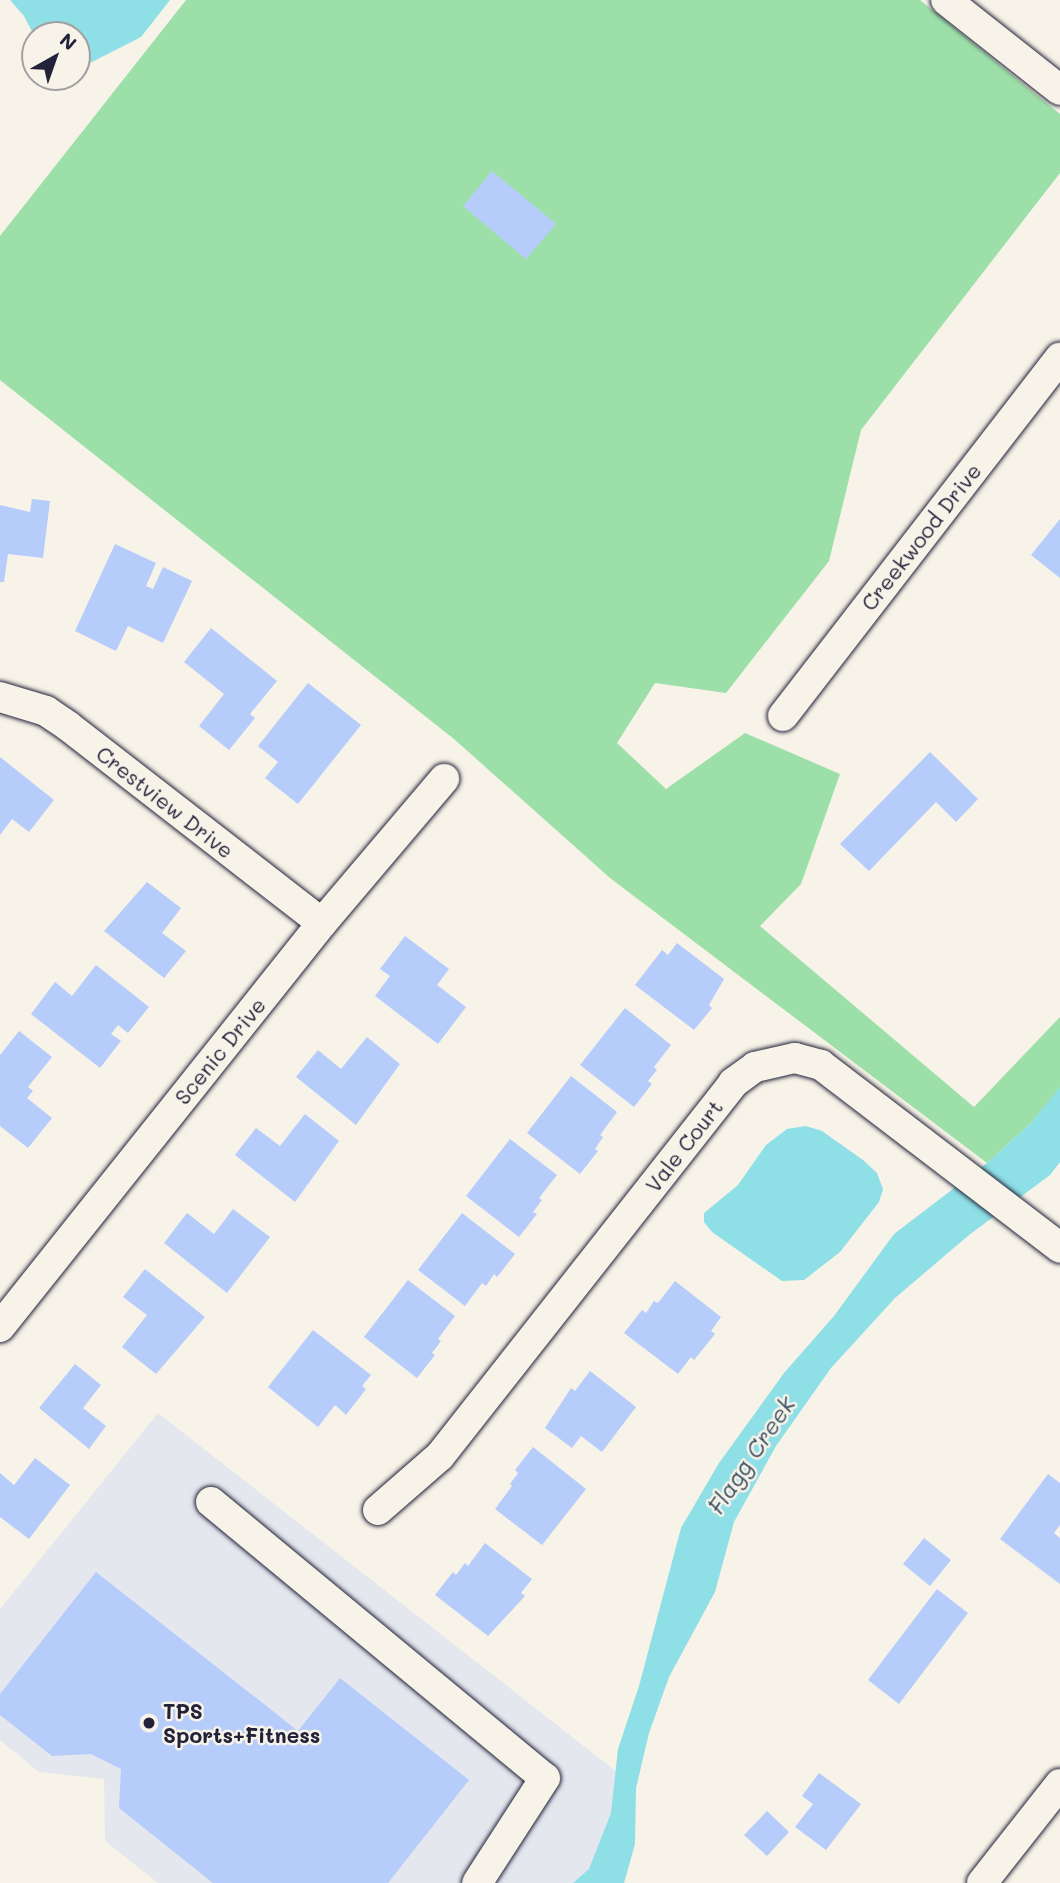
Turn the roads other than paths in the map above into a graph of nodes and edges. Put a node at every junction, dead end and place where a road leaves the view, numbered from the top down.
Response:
1 (946, 0) edge
2 (1060, 90) edge
3 (1060, 358) edge
4 (0, 697) edge
5 (783, 716) dead end
6 (444, 779) dead end
7 (322, 923) junction
8 (1060, 1248) edge
9 (0, 1327) edge
10 (211, 1503) dead end
11 (378, 1510) dead end
12 (1060, 1784) edge
13 (480, 1882) edge
14 (982, 1883) edge

1 - 2 street
3 - 5 street, Creekwood Drive
4 - 7 street, Crestview Drive
6 - 7 street, Scenic Drive
7 - 9 street, Scenic Drive
8 - 11 street, Vale Court
10 - 13 street
12 - 14 street

